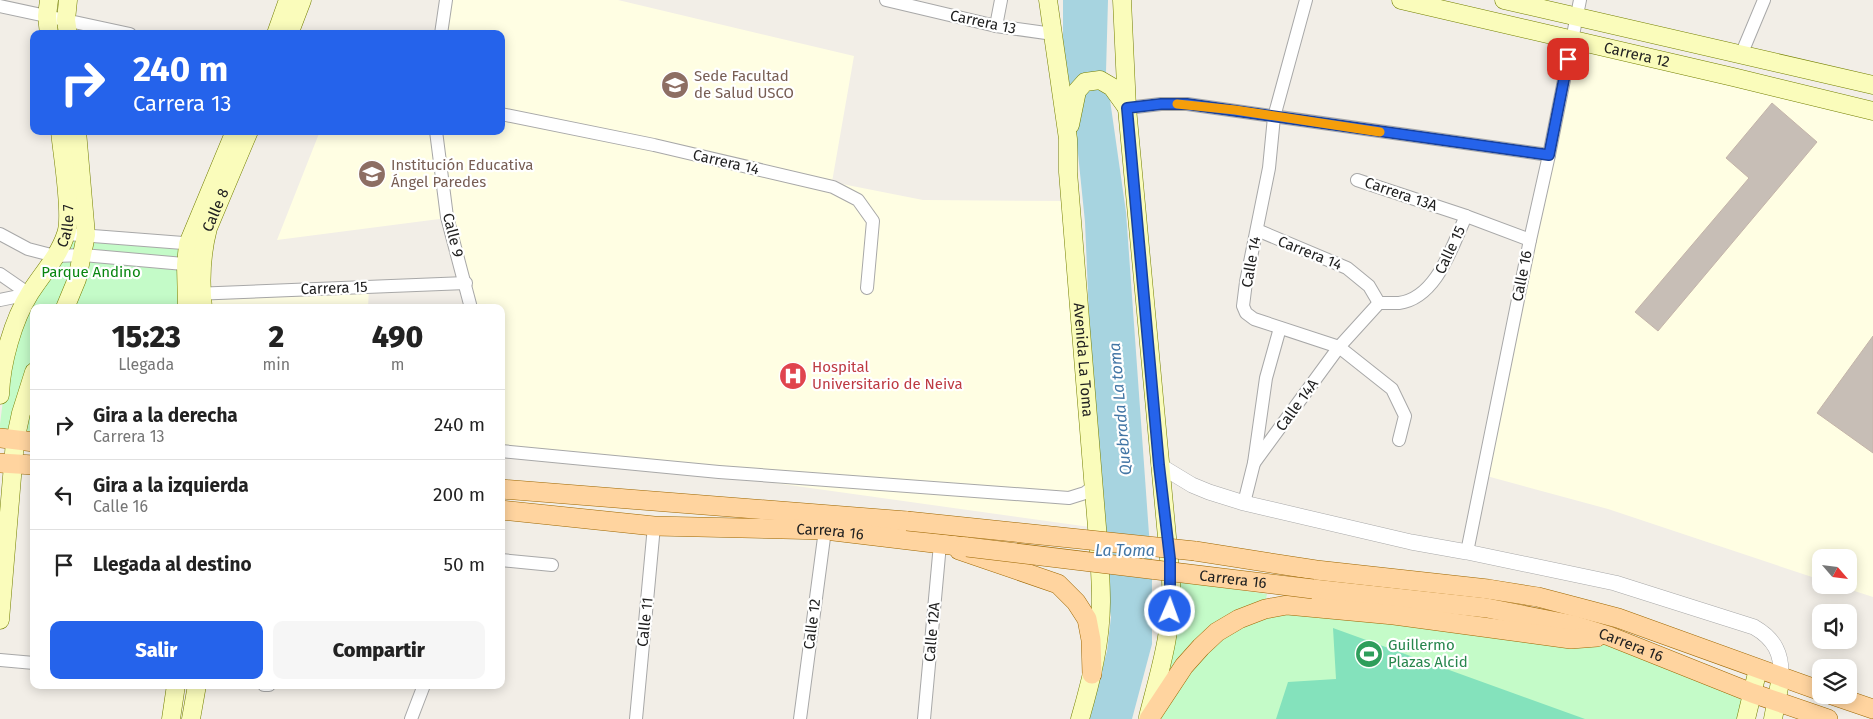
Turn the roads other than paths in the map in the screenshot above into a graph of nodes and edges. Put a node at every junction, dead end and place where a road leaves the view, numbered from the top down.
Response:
1 (68, 0) edge
2 (288, 0) edge
3 (302, 0) edge
4 (446, 0) edge
5 (886, 0) edge
6 (1001, 0) edge
7 (1048, 0) edge
8 (1122, 0) edge
9 (1306, 0) edge
10 (1401, 0) edge
11 (1504, 0) edge
12 (1580, 0) edge
13 (1764, 0) edge
14 (0, 6) edge
15 (49, 17) edge
16 (1577, 17) junction
17 (996, 26) junction
18 (67, 27) edge
19 (94, 30) edge
20 (277, 30) edge
21 (291, 30) edge
22 (442, 30) edge
23 (1053, 34) junction
24 (1572, 40) junction
25 (1741, 55) junction
26 (1873, 85) edge
27 (1127, 108) junction
28 (1873, 111) edge
29 (505, 115) edge
30 (1274, 117) junction
31 (60, 135) edge
32 (77, 135) edge
33 (234, 135) edge
34 (247, 135) edge
35 (437, 135) edge
36 (1068, 139) junction
37 (1549, 155) junction
38 (1357, 180) dead end
39 (1466, 216) junction
40 (1256, 230) junction
41 (0, 234) edge
42 (67, 234) junction
43 (86, 235) junction
44 (1530, 240) junction
45 (196, 244) junction
46 (83, 255) junction
47 (55, 256) junction
48 (193, 265) junction
49 (0, 274) edge
50 (466, 282) junction
51 (867, 288) dead end
52 (29, 294) junction
53 (0, 300) edge
54 (195, 301) edge
55 (1379, 302) junction
56 (65, 304) edge
57 (470, 304) edge
58 (30, 310) edge
59 (1280, 328) junction
60 (1339, 347) junction
61 (30, 385) edge
62 (0, 388) edge
63 (0, 395) edge
64 (16, 440) edge
65 (1398, 440) dead end
66 (505, 451) edge
67 (7, 463) edge
68 (1254, 463) junction
69 (30, 465) edge
70 (1159, 465) junction
71 (1095, 485) junction
72 (505, 489) edge
73 (1244, 503) junction
74 (505, 510) edge
75 (654, 526) junction
76 (825, 530) junction
77 (942, 545) junction
78 (1468, 552) junction
79 (505, 560) edge
80 (552, 565) dead end
81 (1314, 579) junction
82 (0, 620) edge
83 (1609, 636) junction
84 (0, 660) edge
85 (30, 663) edge
86 (1758, 669) junction
87 (1092, 674) junction
88 (1781, 677) junction
89 (1812, 688) edge
90 (175, 689) edge
91 (196, 689) edge
92 (422, 689) edge
93 (1752, 693) junction
94 (1857, 704) edge
95 (1873, 709) edge
96 (1775, 710) edge
97 (171, 719) edge
98 (191, 719) edge
99 (411, 719) edge
100 (636, 719) edge
101 (800, 719) edge
102 (924, 719) edge
103 (1080, 719) edge
104 (1149, 719) edge
105 (1746, 719) edge
106 (1828, 719) edge

1 - 18 main road
2 - 20 main road
3 - 21 main road
4 - 22 street
5 - 17 street, Carrera 13
6 - 17 street
7 - 23 main road, Avenida La Toma
8 - 27 main road
9 - 30 street, Calle 14
10 - 24 main road, Carrera 12
11 - 16 main road, Carrera 12
12 - 16 street, Calle 16
13 - 25 street
14 - 15 street
15 - 18 street
16 - 24 street, Calle 16
16 - 25 main road, Carrera 12
17 - 23 street, Carrera 13
18 - 19 street
23 - 36 main road, Avenida La Toma
24 - 28 main road, Carrera 12
24 - 37 street, Calle 16
25 - 26 main road, Carrera 12
27 - 30 street
27 - 36 main road
27 - 70 main road
29 - 51 street, Carrera 14
30 - 37 street
30 - 40 street, Calle 14
31 - 42 main road, Calle 7
32 - 43 main road, Calle 7
33 - 45 main road, Calle 8
34 - 45 main road, Calle 8
35 - 50 street, Calle 9
36 - 71 main road, Avenida La Toma
37 - 44 street, Calle 16
38 - 39 street, Carrera 13A
39 - 44 street, Carrera 13A
39 - 55 street, Calle 15
40 - 55 street, Carrera 14
40 - 59 street, Calle 14
41 - 47 street
42 - 43 street
42 - 47 main road, Calle 7
43 - 45 street
43 - 46 main road, Calle 7
44 - 78 street, Calle 16
45 - 48 main road
46 - 47 street
46 - 48 street
46 - 56 main road, Calle 7
47 - 52 main road, Calle 7
48 - 54 main road
49 - 52 street
50 - 54 street, Carrera 15
50 - 57 street, Calle 9
52 - 53 street
52 - 58 main road
52 - 62 main road, Calle 7
55 - 60 street
59 - 60 street, Calle 14
59 - 68 street
60 - 65 street, Calle 14
60 - 68 street, Calle 14A
61 - 64 main road
62 - 63 main road, Calle 7
64 - 67 main road
66 - 71 street
67 - 69 main road
67 - 82 main road
68 - 73 street
70 - 73 street
70 - 104 main road
71 - 87 main road, Avenida La Toma
72 - 81 main road, Carrera 16, bridge
73 - 78 street
74 - 75 main road, Carrera 16
75 - 76 main road, Carrera 16
75 - 100 street, Calle 11
76 - 77 main road, Carrera 16
76 - 101 street, Calle 12
77 - 81 main road, Carrera 16, bridge
77 - 87 main road
77 - 102 street, Calle 12A
78 - 88 street
79 - 80 street
81 - 83 main road, Carrera 16
81 - 86 main road, Carrera 16
83 - 93 main road, Carrera 16
83 - 104 main road
84 - 85 street
86 - 88 main road, Carrera 16
86 - 93 main road
87 - 103 main road, Avenida La Toma
88 - 89 main road, Carrera 16
88 - 96 main road
90 - 97 main road
91 - 98 main road
92 - 99 street
93 - 96 main road, Carrera 16
93 - 105 main road
94 - 95 main road
96 - 106 main road, Carrera 16

